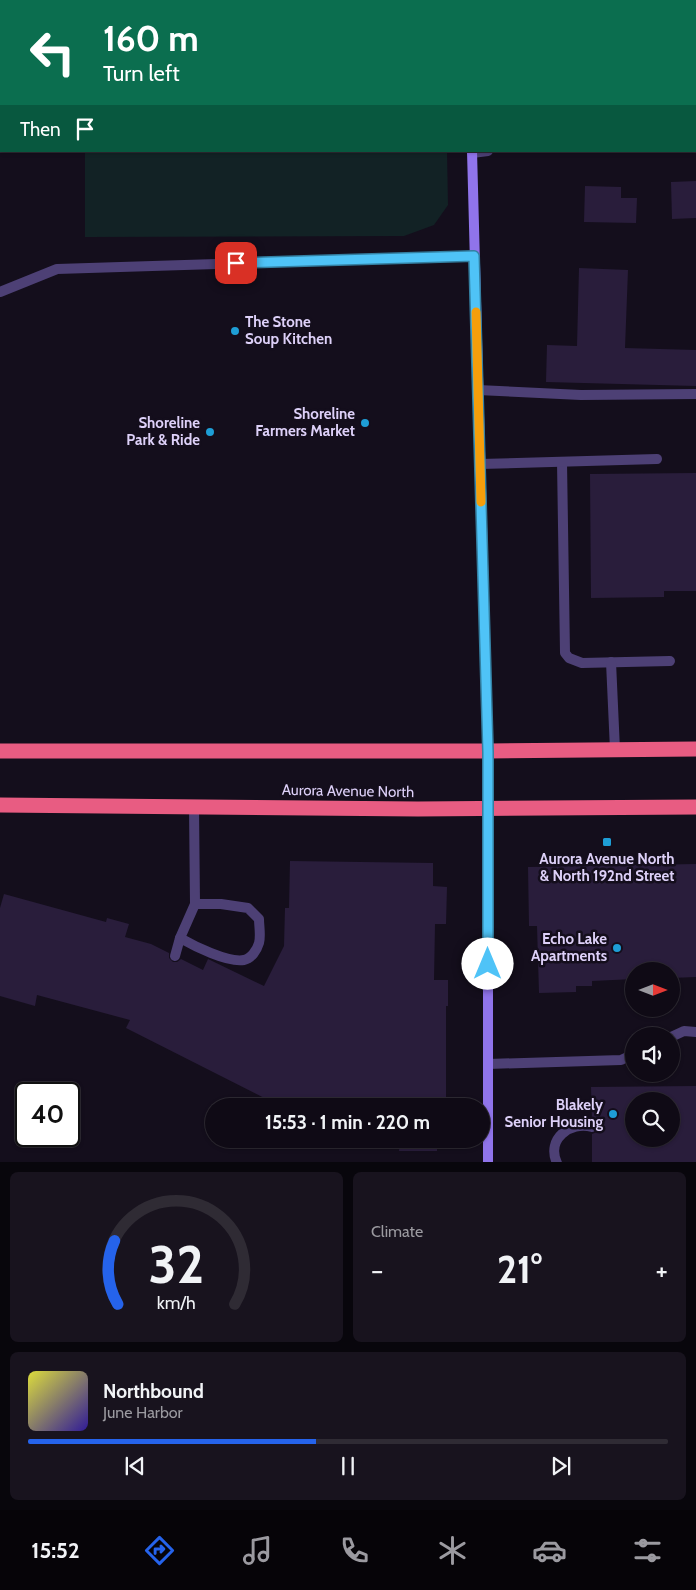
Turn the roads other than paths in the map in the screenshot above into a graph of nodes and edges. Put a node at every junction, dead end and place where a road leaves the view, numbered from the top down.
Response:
1 (472, 152) edge
2 (474, 256) junction
3 (0, 292) edge
4 (478, 390) junction
5 (696, 394) edge
6 (657, 459) dead end
7 (562, 462) junction
8 (480, 464) junction
9 (670, 661) dead end
10 (611, 662) junction
11 (696, 749) edge
12 (615, 750) junction
13 (0, 751) edge
14 (488, 752) junction
15 (0, 805) edge
16 (194, 807) junction
17 (696, 807) edge
18 (488, 810) junction
19 (195, 904) junction
20 (180, 938) junction
21 (175, 956) dead end
22 (696, 1032) edge
23 (680, 1033) edge
24 (625, 1058) edge
25 (488, 1064) junction
26 (592, 1127) dead end
27 (488, 1162) edge
28 (557, 1162) edge

1 - 2 street
2 - 3 street
2 - 4 street
4 - 5 street
4 - 8 street
6 - 7 street
7 - 8 street
7 - 10 street
8 - 14 street
9 - 10 street
10 - 12 street
11 - 12 highway
12 - 14 highway
13 - 14 highway
14 - 18 street
15 - 16 highway, Aurora Avenue North
16 - 18 highway, Aurora Avenue North
16 - 19 street
17 - 18 highway, Aurora Avenue North
18 - 25 street
19 - 20 street
19 - 20 street
20 - 21 street
22 - 23 street
24 - 25 street
25 - 27 street
26 - 28 street

